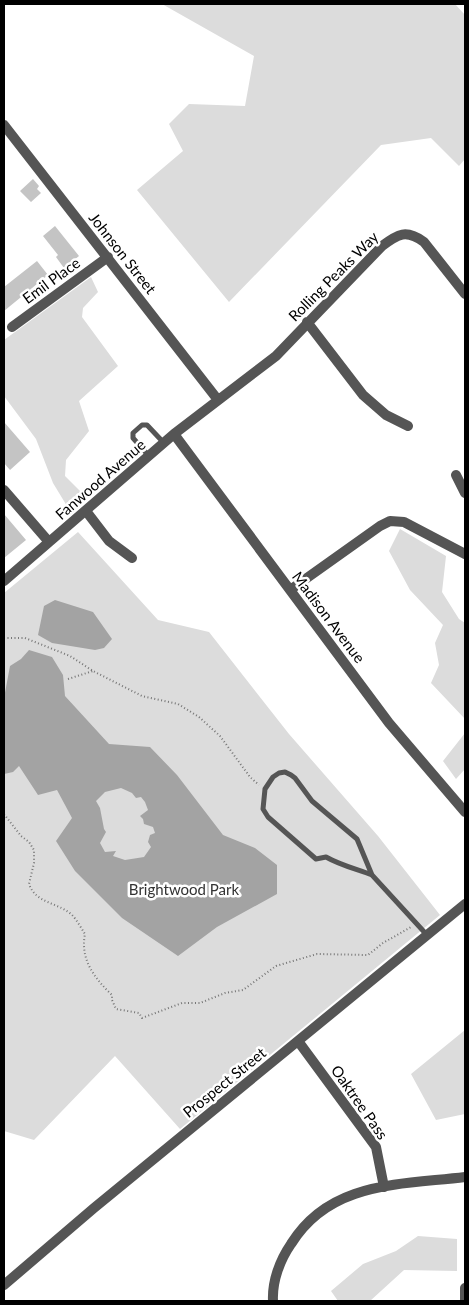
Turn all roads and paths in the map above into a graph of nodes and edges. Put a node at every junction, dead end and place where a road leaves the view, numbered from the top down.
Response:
1 (4, 125) edge
2 (108, 257) junction
3 (465, 294) edge
4 (308, 322) junction
5 (12, 327) dead end
6 (218, 400) junction
7 (408, 426) dead end
8 (174, 434) junction
9 (164, 443) junction
10 (149, 456) junction
11 (456, 475) dead end
12 (4, 490) edge
13 (465, 492) edge
14 (86, 512) junction
15 (49, 542) junction
16 (465, 554) edge
17 (132, 558) dead end
18 (4, 581) edge
19 (290, 590) junction
20 (4, 638) edge
21 (93, 671) junction
22 (68, 679) dead end
23 (265, 789) junction
24 (465, 812) edge
25 (4, 814) edge
26 (372, 875) junction
27 (465, 904) edge
28 (417, 924) junction
29 (428, 935) junction
30 (298, 1042) junction
31 (465, 1177) edge
32 (384, 1187) junction
33 (4, 1285) edge
34 (465, 1288) edge
35 (465, 1297) edge
36 (273, 1301) edge
37 (465, 1301) edge

1 - 2 street, Johnson Street
2 - 5 street, Emil Place
2 - 6 street, Johnson Street
3 - 4 street, Rolling Peaks Way
4 - 6 street, Rolling Peaks Way
4 - 7 street
6 - 8 street, Fanwood Avenue
8 - 9 street, Fanwood Avenue
8 - 19 street, Madison Avenue
9 - 10 street, Fanwood Avenue
9 - 10 lane
10 - 14 street, Fanwood Avenue
11 - 13 street
12 - 15 street
14 - 15 street, Fanwood Avenue
14 - 17 street
15 - 18 street, Fanwood Avenue
16 - 19 street
19 - 24 street, Madison Avenue
20 - 21 path
21 - 22 path
21 - 23 path
23 - 26 lane
23 - 26 lane
25 - 28 path
26 - 28 lane
27 - 29 street, Prospect Street
28 - 29 lane
29 - 30 street, Prospect Street
30 - 32 street, Oaktree Pass
30 - 33 street, Prospect Street
31 - 32 street
32 - 36 street
34 - 35 street
35 - 37 street

